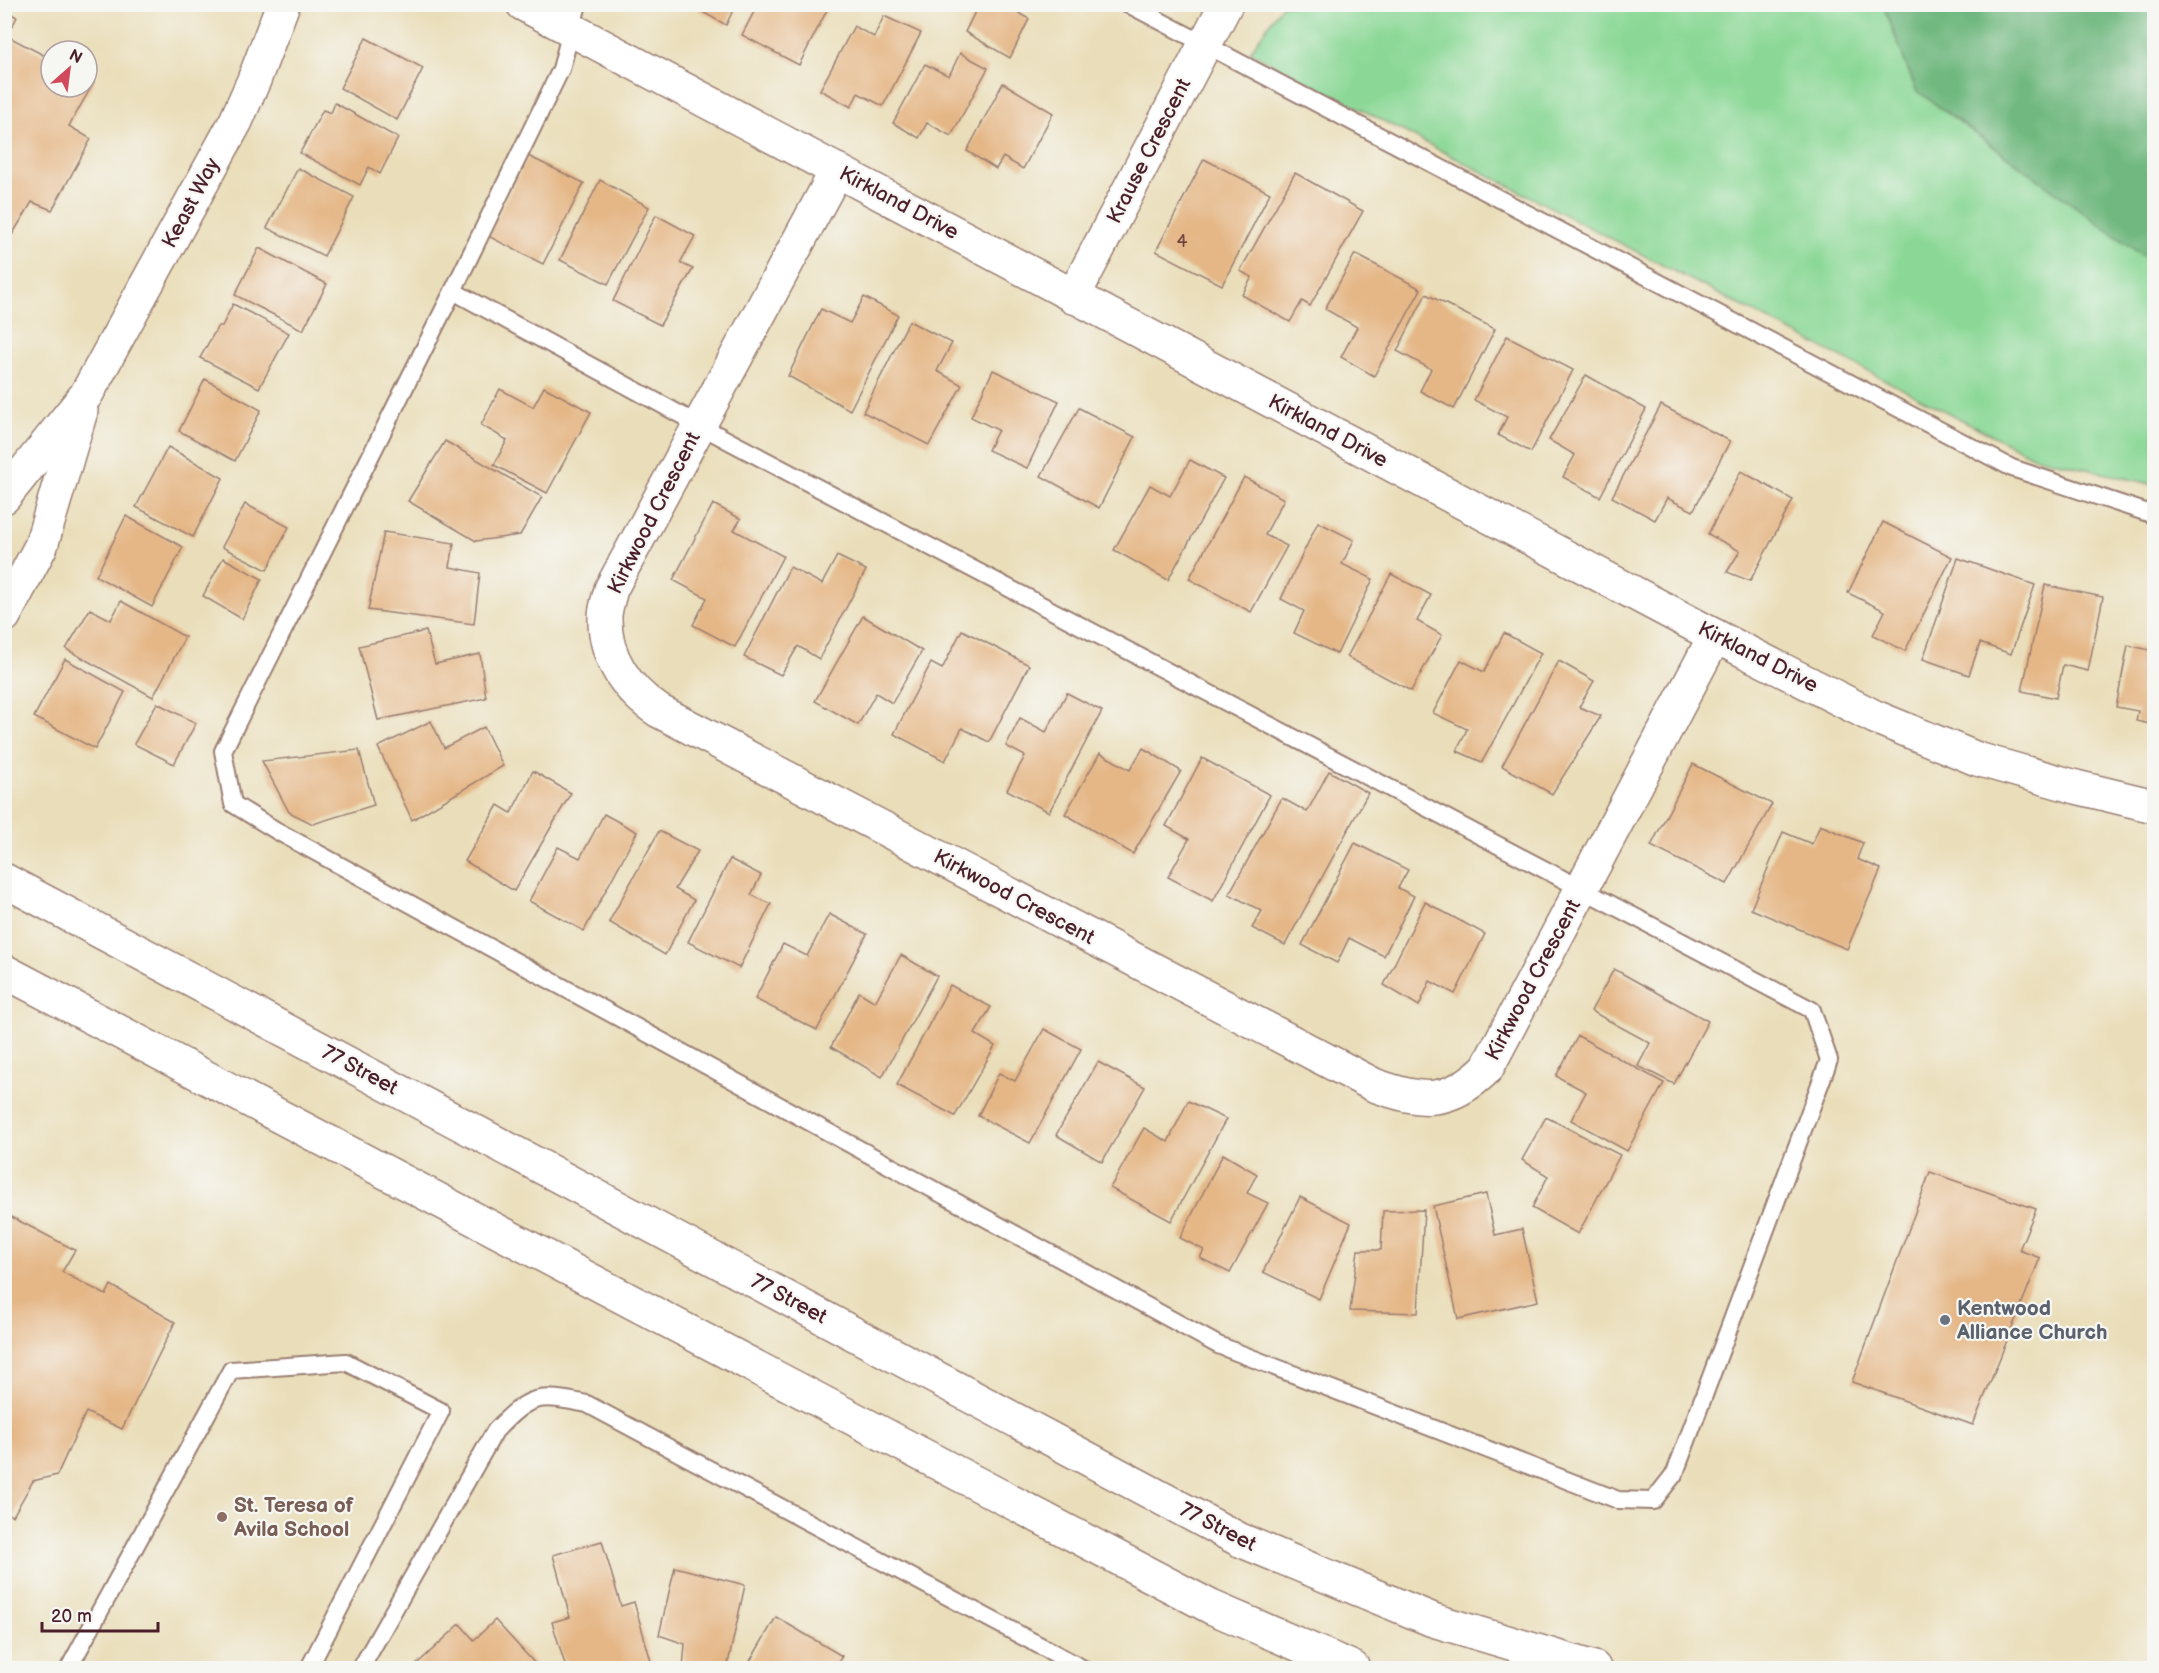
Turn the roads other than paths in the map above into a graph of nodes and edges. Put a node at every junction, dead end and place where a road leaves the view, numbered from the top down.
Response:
1 (283, 4) edge
2 (523, 4) edge
3 (1128, 4) edge
4 (1226, 4) edge
5 (574, 17) edge
6 (1204, 45) junction
7 (837, 170) junction
8 (453, 291) junction
9 (1074, 297) junction
10 (86, 395) junction
11 (699, 426) junction
12 (4, 497) edge
13 (2154, 514) edge
14 (4, 616) edge
15 (1714, 636) junction
16 (2154, 806) edge
17 (4, 880) edge
18 (1581, 889) junction
19 (4, 971) edge
20 (69, 1668) edge
21 (309, 1668) edge
22 (360, 1668) edge
23 (1082, 1668) edge
24 (1353, 1668) edge
25 (1594, 1668) edge

1 - 10 street, Keast Way
2 - 5 street, Kirkland Drive
3 - 6 lane
4 - 6 street, Krause Crescent
5 - 7 street, Kirkland Drive
5 - 8 lane
6 - 9 street, Krause Crescent
6 - 13 lane
7 - 9 street, Kirkland Drive
7 - 11 street, Kirkwood Crescent
8 - 11 lane
8 - 18 lane
9 - 15 street, Kirkland Drive
10 - 12 street, Keast Way
10 - 14 street, Keast Way
11 - 18 lane
11 - 18 street, Kirkwood Crescent
15 - 16 street, Kirkland Drive
15 - 18 street, Kirkwood Crescent
17 - 25 street, 77 Street
19 - 24 street
20 - 21 lane
22 - 23 lane

